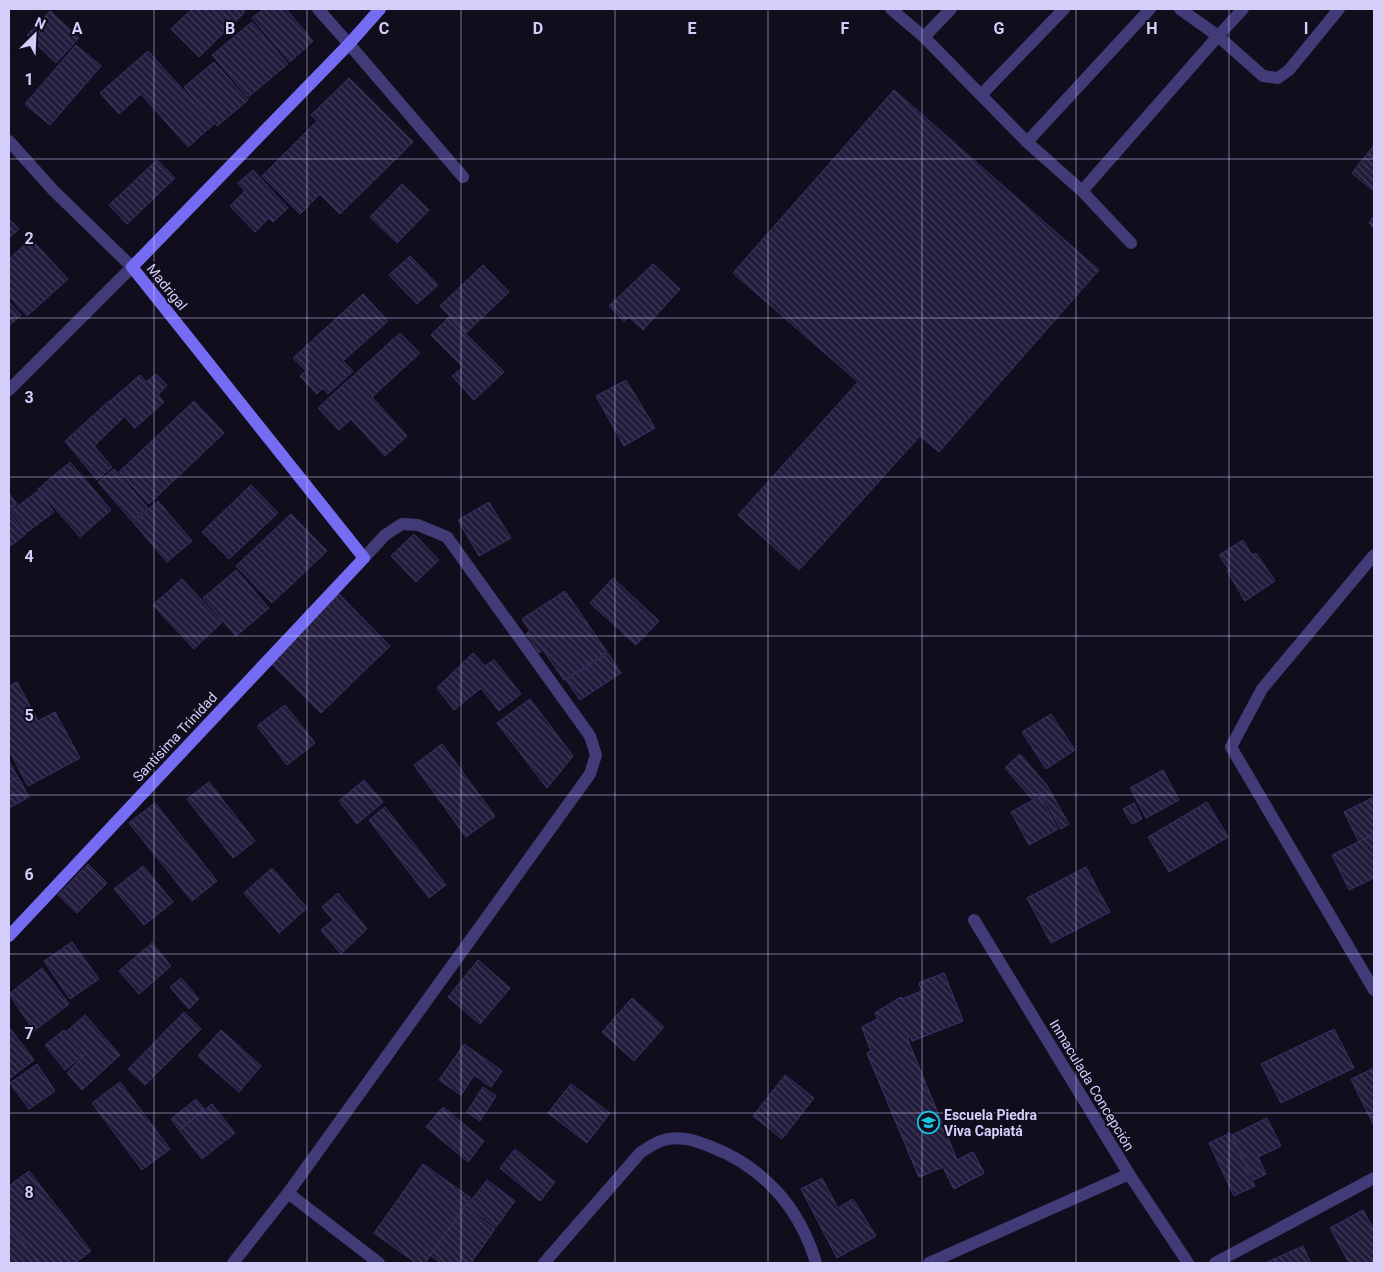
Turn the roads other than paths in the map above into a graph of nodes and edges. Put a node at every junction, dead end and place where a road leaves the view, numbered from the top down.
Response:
1 (318, 9) edge
2 (380, 9) edge
3 (891, 9) edge
4 (951, 9) edge
5 (1064, 9) edge
6 (1150, 9) edge
7 (1180, 9) edge
8 (1243, 9) edge
9 (1339, 9) edge
10 (1218, 36) junction
11 (924, 37) junction
12 (349, 44) junction
13 (981, 95) junction
14 (9, 142) edge
15 (1027, 142) junction
16 (463, 178) dead end
17 (1082, 191) junction
18 (1132, 244) dead end
19 (132, 268) junction
20 (9, 390) edge
21 (1374, 555) edge
22 (364, 558) junction
23 (974, 920) dead end
24 (9, 936) edge
25 (1374, 990) edge
26 (1129, 1174) junction
27 (1374, 1178) edge
28 (288, 1193) junction
29 (233, 1263) edge
30 (379, 1263) edge
31 (544, 1263) edge
32 (816, 1263) edge
33 (929, 1263) edge
34 (1188, 1263) edge
35 (1215, 1263) edge

1 - 12 street
2 - 12 street, Madrigal
3 - 11 street
4 - 11 street
5 - 13 street
6 - 15 street
7 - 10 street
8 - 10 street
9 - 10 street
10 - 17 street
11 - 13 street
12 - 16 street
12 - 19 street, Madrigal
13 - 15 street
14 - 19 street
15 - 17 street
17 - 18 street
19 - 20 street
19 - 22 street, Madrigal
21 - 25 street
22 - 24 street, Santísima Trinidad
22 - 28 street
23 - 26 street, Inmaculada Concepción
26 - 33 street
26 - 34 street, Inmaculada Concepción
27 - 35 street
28 - 29 street
28 - 30 street
31 - 32 street

